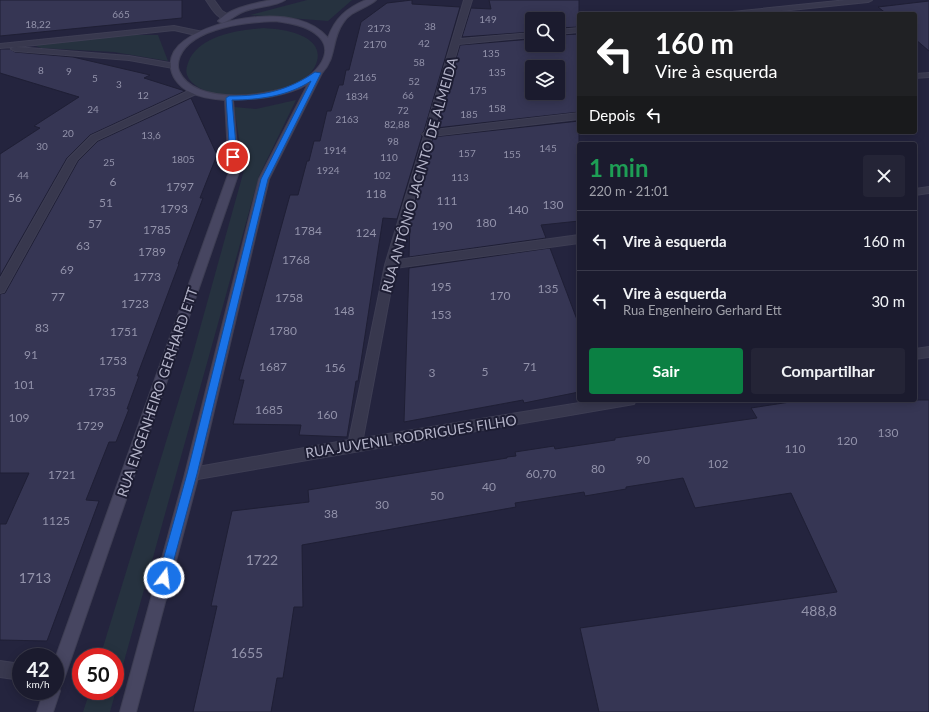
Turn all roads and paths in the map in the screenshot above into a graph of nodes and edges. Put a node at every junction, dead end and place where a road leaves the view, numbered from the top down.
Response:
1 (210, 0) edge
2 (281, 0) edge
3 (372, 0) edge
4 (468, 0) edge
5 (868, 0) edge
6 (751, 12) edge
7 (226, 18) junction
8 (217, 26) junction
9 (577, 30) edge
10 (565, 31) edge
11 (200, 34) junction
12 (525, 36) edge
13 (456, 42) junction
14 (0, 46) edge
15 (330, 48) junction
16 (173, 66) junction
17 (318, 73) junction
18 (929, 75) edge
19 (917, 76) edge
20 (195, 91) junction
21 (229, 98) junction
22 (577, 116) edge
23 (428, 134) junction
24 (929, 190) edge
25 (917, 192) edge
26 (577, 239) edge
27 (390, 265) junction
28 (0, 289) edge
29 (929, 352) edge
30 (917, 354) edge
31 (618, 402) edge
32 (355, 445) junction
33 (192, 474) junction
34 (64, 656) edge
35 (0, 669) edge
36 (12, 671) edge
37 (49, 700) edge
38 (45, 712) edge
39 (128, 712) edge

1 - 7 street
2 - 7 main road
3 - 15 main road
4 - 13 street, RUA ANTÔNIO JACINTO DE ALMEIDA
5 - 6 street
7 - 8 main road
8 - 11 main road
8 - 15 main road
9 - 10 street
11 - 14 street
11 - 16 main road
12 - 13 street
13 - 23 street, RUA ANTÔNIO JACINTO DE ALMEIDA
14 - 16 street
15 - 17 main road
16 - 20 main road
17 - 21 main road
17 - 33 main road
18 - 19 street
20 - 21 main road
20 - 28 street
21 - 34 main road, RUA ENGENHEIRO GERHARD ETT
22 - 23 street
23 - 27 street, RUA ANTÔNIO JACINTO DE ALMEIDA
24 - 25 street
26 - 27 street
27 - 32 street, RUA ANTÔNIO JACINTO DE ALMEIDA
29 - 30 street
31 - 32 street, RUA JUVENIL RODRIGUES FILHO
32 - 33 street, RUA JUVENIL RODRIGUES FILHO
33 - 39 main road
35 - 36 street
37 - 38 main road, RUA ENGENHEIRO GERHARD ETT

